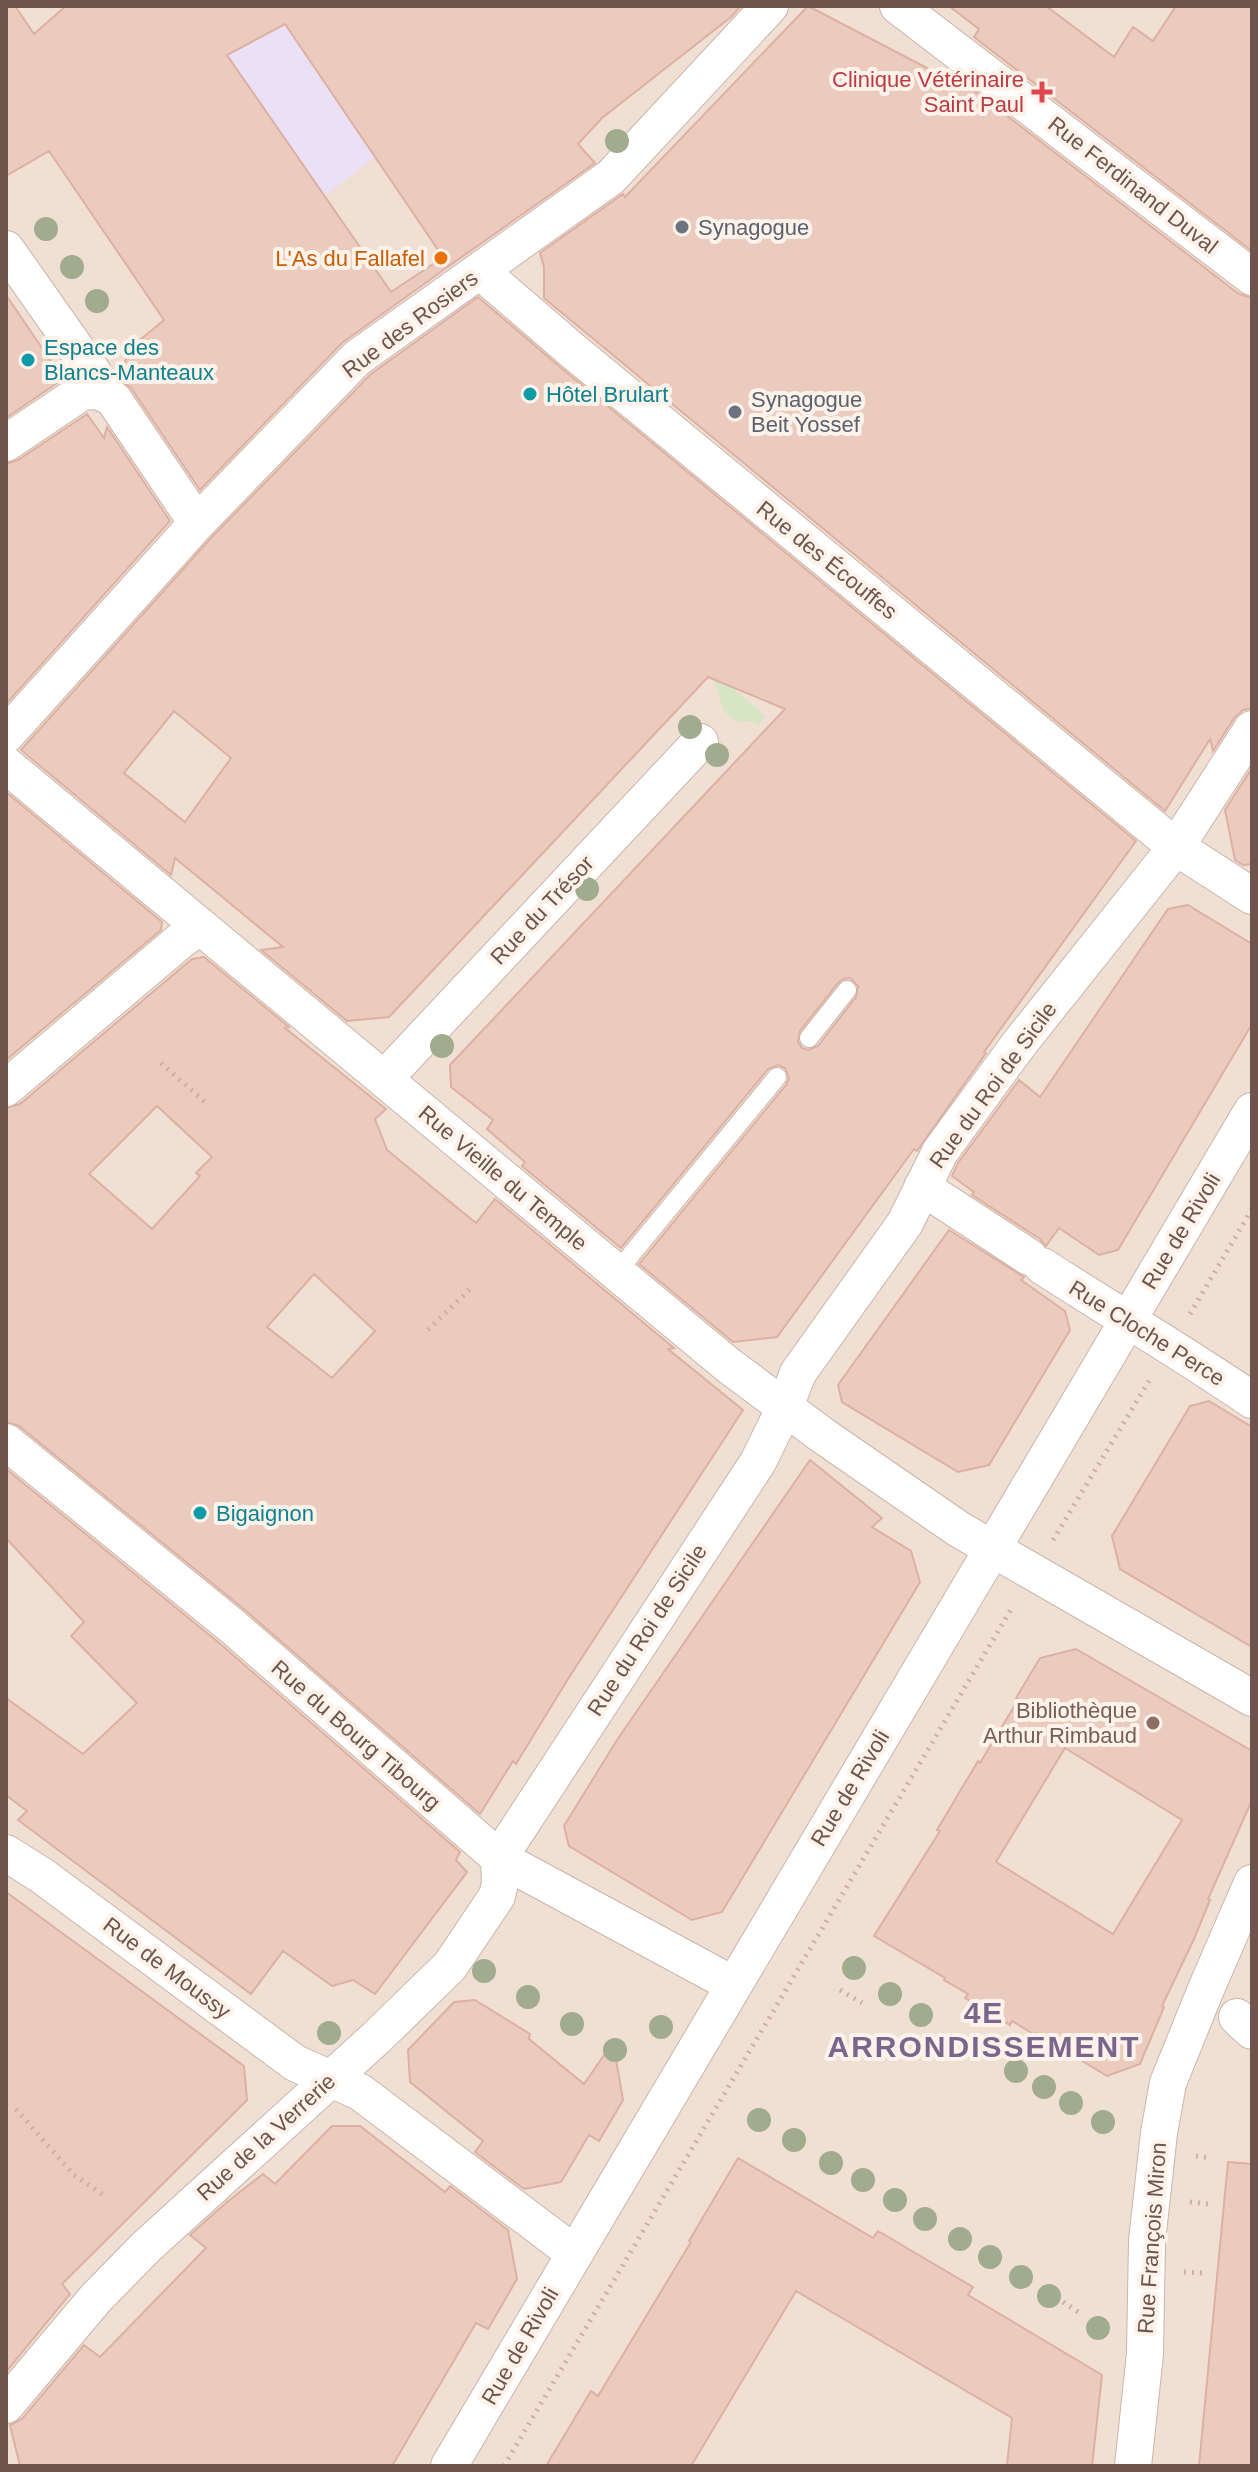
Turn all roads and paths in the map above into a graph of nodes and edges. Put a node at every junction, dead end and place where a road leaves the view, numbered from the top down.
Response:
1 (770, 6) edge
2 (898, 6) edge
3 (6, 249) edge
4 (480, 271) junction
5 (1252, 277) edge
6 (94, 390) junction
7 (6, 443) edge
8 (197, 523) junction
9 (1252, 729) edge
10 (6, 735) edge
11 (700, 742) dead end
12 (6, 765) edge
13 (1176, 847) junction
14 (1252, 896) edge
15 (199, 927) junction
16 (847, 990) dead end
17 (809, 1038) dead end
18 (161, 1063) dead end
19 (777, 1077) dead end
20 (384, 1079) junction
21 (6, 1088) edge
22 (208, 1105) dead end
23 (1252, 1111) edge
24 (922, 1187) junction
25 (616, 1273) junction
26 (472, 1287) dead end
27 (1128, 1321) junction
28 (428, 1330) dead end
29 (1252, 1400) edge
30 (785, 1407) junction
31 (6, 1442) edge
32 (1006, 1557) junction
33 (1016, 1600) dead end
34 (1252, 1698) edge
35 (6, 1853) edge
36 (499, 1858) junction
37 (1252, 1883) edge
38 (734, 1985) junction
39 (840, 1990) dead end
40 (862, 2003) dead end
41 (1231, 2012) edge
42 (330, 2079) junction
43 (16, 2109) dead end
44 (1194, 2155) dead end
45 (1210, 2158) dead end
46 (102, 2194) dead end
47 (1189, 2202) dead end
48 (1209, 2204) dead end
49 (574, 2253) junction
50 (1184, 2272) dead end
51 (1203, 2273) dead end
52 (1063, 2302) dead end
53 (1083, 2315) dead end
54 (6, 2405) edge
55 (449, 2466) edge
56 (504, 2466) edge
57 (1133, 2466) edge

1 - 4 street, Rue des Rosiers
2 - 5 street, Rue Ferdinand Duval
3 - 6 street
4 - 8 street, Rue des Rosiers
4 - 13 street, Rue des Écouffes
6 - 7 street
6 - 8 street
8 - 10 street, Rue des Rosiers
9 - 13 street, Rue du Roi de Sicile
11 - 20 street, Rue du Trésor
12 - 15 street, Rue Vieille du Temple
13 - 14 street, Rue des Écouffes
13 - 24 street, Rue du Roi de Sicile
15 - 20 street, Rue Vieille du Temple
15 - 21 street
16 - 17 lane
18 - 22 path
19 - 25 lane
20 - 25 street, Rue Vieille du Temple
23 - 27 street, Rue de Rivoli
24 - 27 street, Rue Cloche Perce
24 - 30 street, Rue du Roi de Sicile
25 - 30 street, Rue Vieille du Temple
26 - 28 path
27 - 29 street, Rue Cloche Perce
27 - 32 street, Rue de Rivoli
30 - 32 street, Rue Vieille du Temple
30 - 36 street, Rue du Roi de Sicile
31 - 36 street, Rue du Bourg Tibourg
32 - 34 street, Rue Vieille du Temple
32 - 38 street, Rue de Rivoli
33 - 56 path
35 - 42 street, Rue de Moussy
36 - 38 street, Rue du Bourg Tibourg
36 - 42 street, Rue de la Verrerie
37 - 41 street, Rue François Miron
38 - 49 street, Rue de Rivoli
39 - 40 path
41 - 57 street, Rue François Miron
42 - 49 street, Rue de Moussy
42 - 54 street, Rue de la Verrerie
43 - 46 path
44 - 45 path
47 - 48 path
49 - 55 street, Rue de Rivoli
50 - 51 path
52 - 53 path

